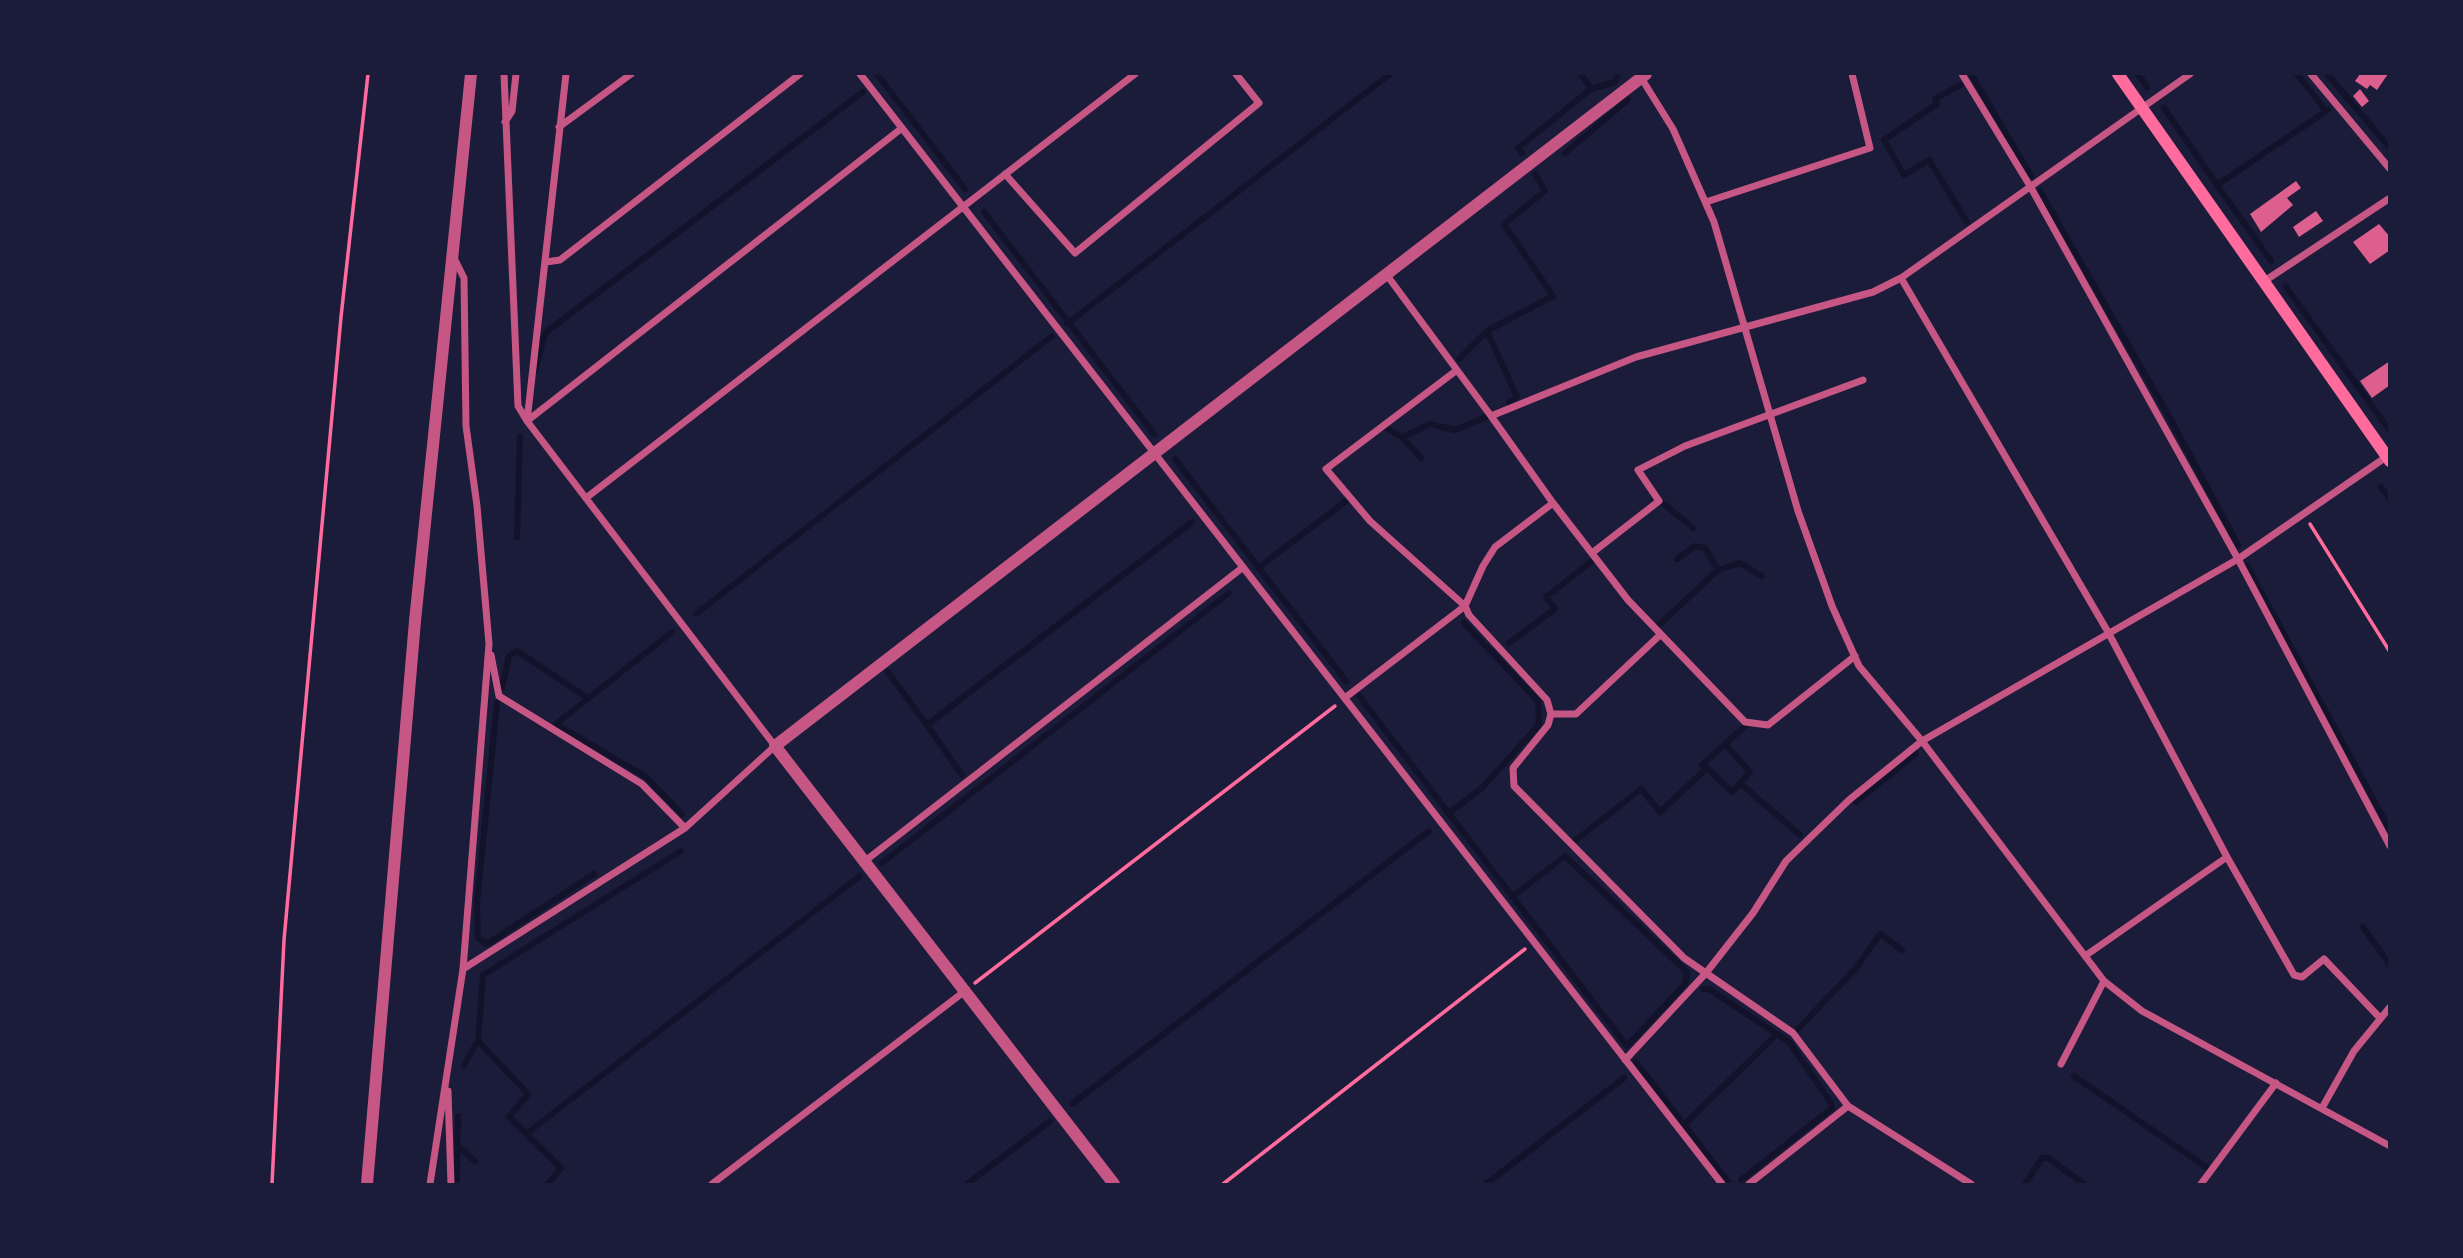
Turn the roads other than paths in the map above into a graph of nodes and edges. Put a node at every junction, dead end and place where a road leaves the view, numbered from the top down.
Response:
1 (471, 74) edge
2 (504, 74) edge
3 (516, 74) edge
4 (566, 74) edge
5 (631, 74) edge
6 (800, 74) edge
7 (860, 74) edge
8 (1135, 74) edge
9 (1236, 74) edge
10 (1852, 74) edge
11 (1962, 74) edge
12 (2118, 74) edge
13 (2190, 74) edge
14 (2311, 74) edge
15 (1642, 75) edge
16 (2141, 108) junction
17 (504, 122) junction
18 (559, 127) junction
19 (902, 128) junction
20 (2389, 169) edge
21 (1005, 174) junction
22 (2030, 186) junction
23 (2389, 198) edge
24 (1706, 202) junction
25 (963, 207) junction
26 (450, 252) junction
27 (546, 262) junction
28 (1386, 274) junction
29 (1901, 278) junction
30 (2263, 282) junction
31 (1743, 330) junction
32 (1457, 370) junction
33 (1863, 380) dead end
34 (1491, 416) junction
35 (1770, 417) junction
36 (527, 421) junction
37 (1154, 453) junction
38 (2388, 457) edge
39 (586, 498) junction
40 (1553, 503) junction
41 (1592, 552) junction
42 (2238, 559) junction
43 (1242, 568) junction
44 (1465, 606) junction
45 (2108, 632) junction
46 (1660, 635) junction
47 (489, 644) junction
48 (1855, 656) junction
49 (1346, 697) junction
50 (1551, 714) junction
51 (1922, 741) junction
52 (775, 746) junction
53 (685, 828) junction
54 (2389, 846) edge
55 (2227, 857) junction
56 (865, 861) junction
57 (2085, 956) junction
58 (463, 969) junction
59 (1706, 973) junction
60 (2104, 981) junction
61 (965, 991) junction
62 (2389, 1007) edge
63 (2380, 1018) junction
64 (1625, 1060) junction
65 (2062, 1064) dead end
66 (448, 1074) junction
67 (2276, 1083) junction
68 (1848, 1106) junction
69 (2322, 1108) junction
70 (2389, 1146) edge
71 (367, 1185) edge
72 (429, 1185) edge
73 (451, 1185) edge
74 (712, 1185) edge
75 (1114, 1185) edge
76 (1722, 1185) edge
77 (1749, 1185) edge
78 (1971, 1185) edge
79 (2201, 1185) edge

1 - 26 street
2 - 17 street
3 - 17 street
4 - 18 street
5 - 18 street
6 - 27 street
7 - 19 street
8 - 21 street
9 - 21 street
10 - 24 street
11 - 22 street
12 - 16 main road
13 - 16 street
14 - 20 street
15 - 24 street
15 - 28 street
16 - 22 street
16 - 30 main road
17 - 36 street
18 - 27 street
19 - 25 street
19 - 36 street
21 - 25 street
22 - 29 street
22 - 42 street
23 - 30 street
24 - 31 street
25 - 37 street
25 - 39 street
26 - 47 street
26 - 71 street
27 - 36 street
28 - 32 street
28 - 37 street
29 - 31 street
29 - 45 street
30 - 38 main road
31 - 34 street
31 - 35 street
32 - 34 street
32 - 44 street
33 - 35 street
34 - 40 street
35 - 41 street
35 - 48 street
36 - 39 street
37 - 43 street
37 - 52 street
38 - 42 street
39 - 52 street
40 - 41 street
40 - 44 street
41 - 46 street
42 - 45 street
42 - 54 street
43 - 49 street
43 - 56 street
44 - 49 street
44 - 50 street
45 - 51 street
45 - 55 street
46 - 48 street
46 - 50 street
47 - 53 street
47 - 58 street
48 - 51 street
49 - 64 street
50 - 59 street
51 - 57 street
51 - 59 street
52 - 53 street
52 - 56 street
53 - 58 street
55 - 57 street
55 - 63 street
56 - 61 street
57 - 60 street
58 - 66 street
59 - 64 street
59 - 68 street
60 - 65 street
60 - 67 street
61 - 74 street
61 - 75 street
62 - 63 street
63 - 69 street
64 - 76 street
66 - 72 street
66 - 73 street
67 - 69 street
67 - 79 street
68 - 77 street
68 - 78 street
69 - 70 street

